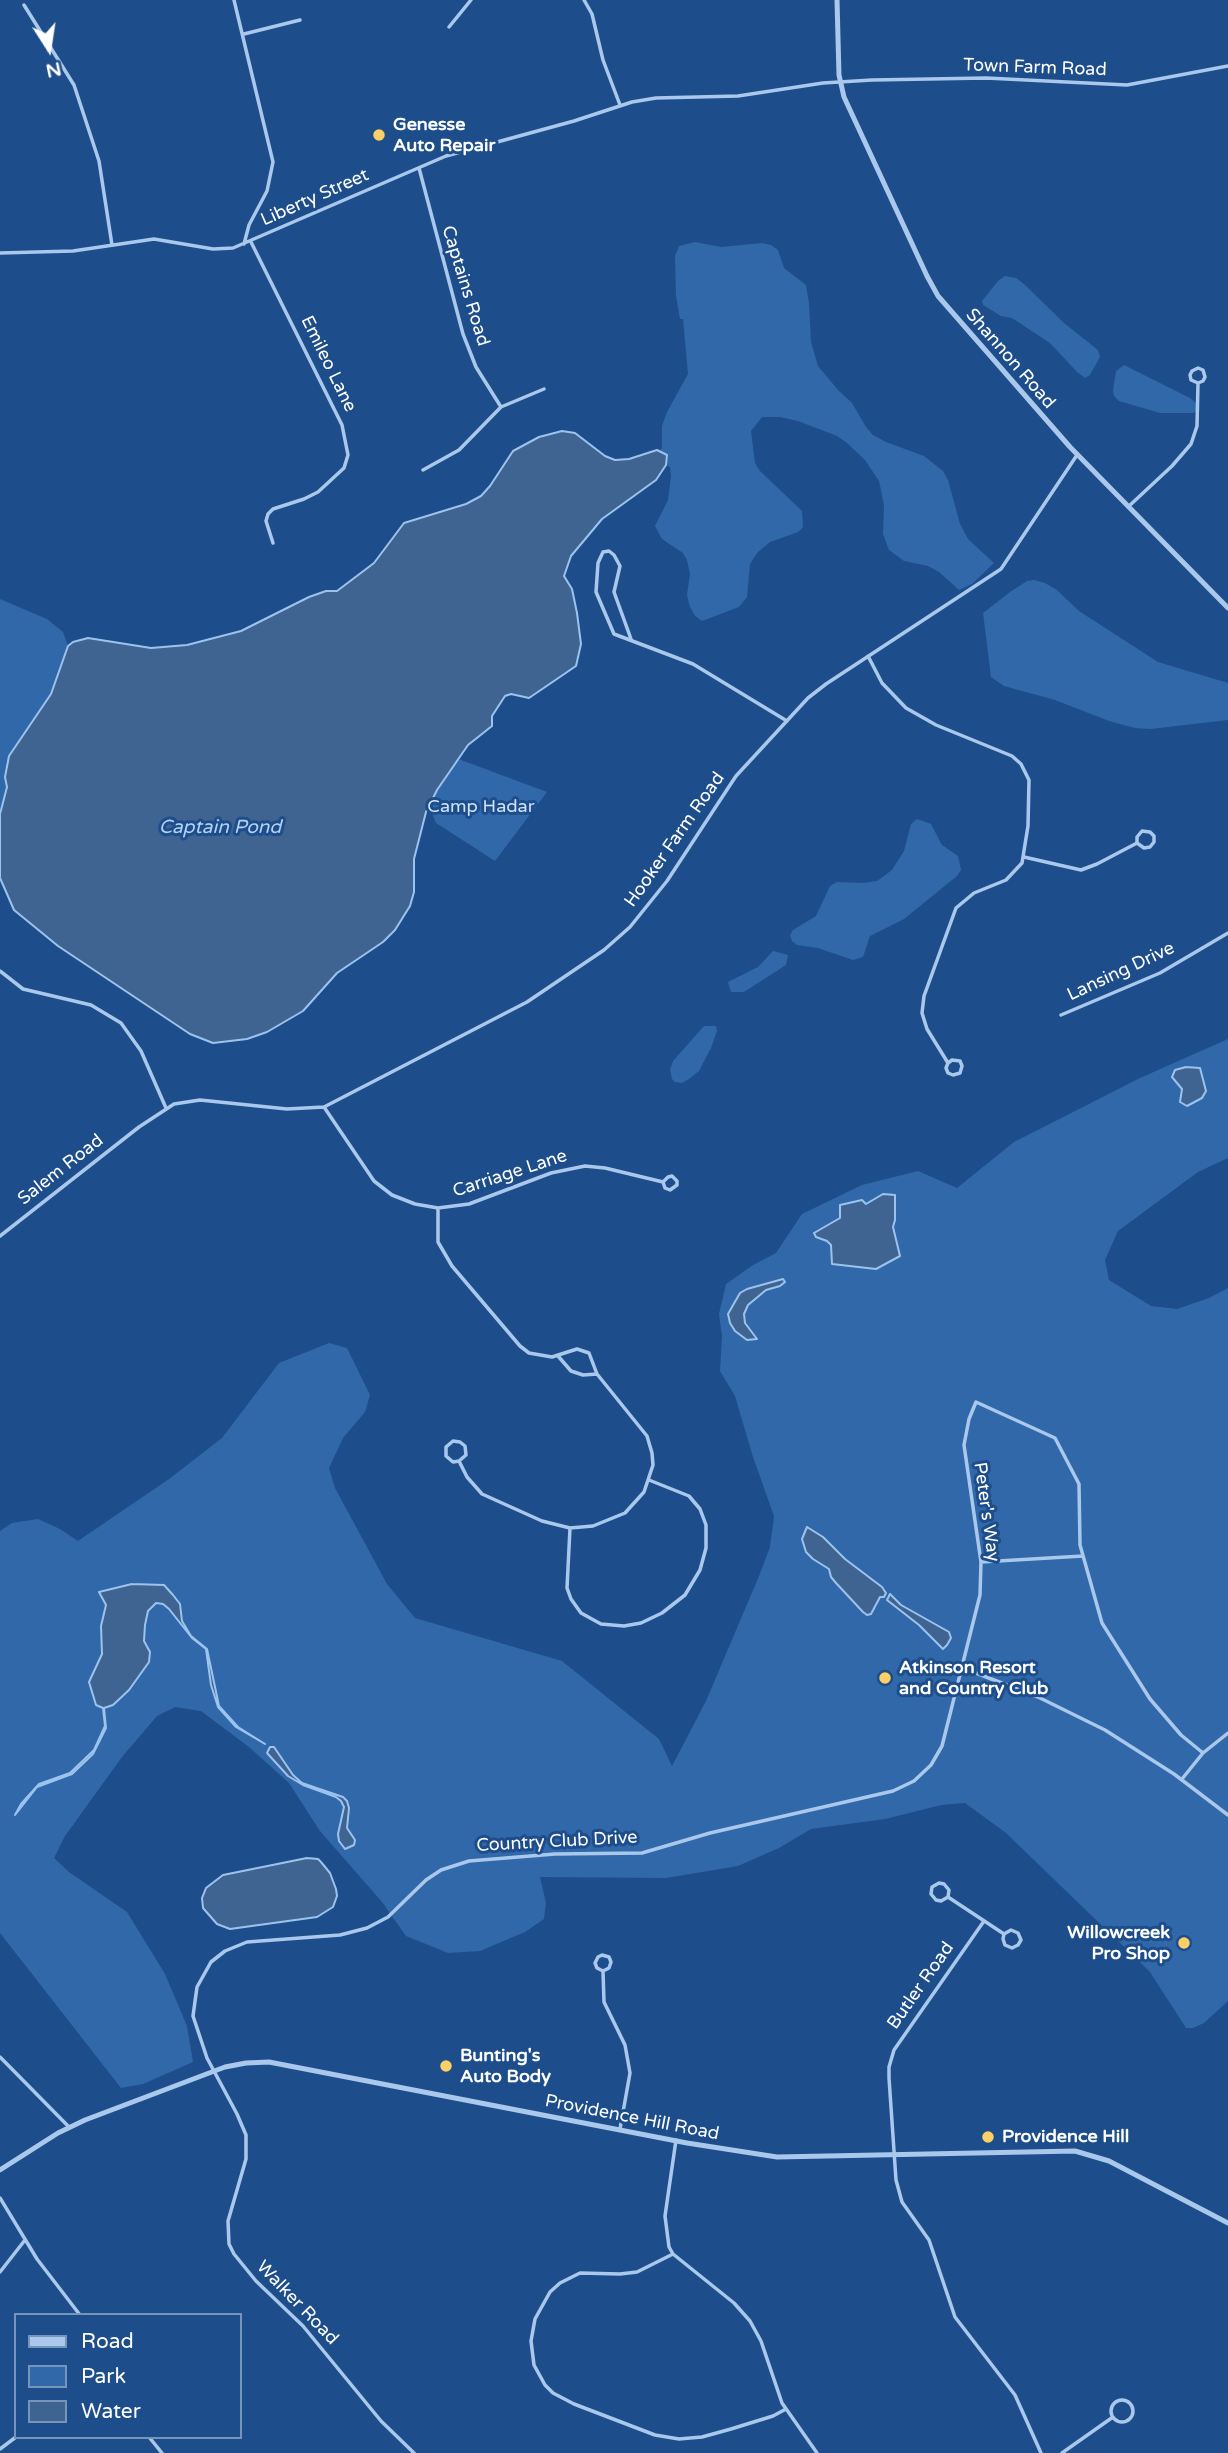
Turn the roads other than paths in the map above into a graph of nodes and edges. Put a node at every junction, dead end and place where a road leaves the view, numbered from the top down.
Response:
1 (234, 0) edge
2 (471, 0) edge
3 (584, 0) edge
4 (837, 0) edge
5 (24, 5) dead end
6 (300, 20) dead end
7 (449, 27) dead end
8 (243, 34) junction
9 (1228, 66) edge
10 (840, 82) junction
11 (620, 106) junction
12 (419, 168) junction
13 (251, 242) junction
14 (244, 244) junction
15 (112, 245) junction
16 (0, 253) edge
17 (1198, 383) junction
18 (544, 389) dead end
19 (500, 407) junction
20 (1077, 455) junction
21 (423, 470) dead end
22 (1128, 507) junction
23 (273, 543) dead end
24 (1228, 608) edge
25 (631, 639) junction
26 (868, 656) junction
27 (787, 721) junction
28 (1137, 843) junction
29 (1024, 857) junction
30 (1228, 933) edge
31 (0, 971) edge
32 (1061, 1015) dead end
33 (948, 1063) junction
34 (324, 1107) junction
35 (166, 1108) junction
36 (138, 1127) joint
37 (663, 1182) junction
38 (438, 1208) junction
39 (0, 1236) edge
40 (558, 1356) junction
41 (597, 1374) junction
42 (459, 1461) junction
43 (649, 1480) junction
44 (570, 1528) junction
45 (1083, 1556) junction
46 (981, 1562) junction
47 (963, 1668) junction
48 (1228, 1732) edge
49 (1203, 1753) junction
50 (1182, 1779) junction
51 (1228, 1815) edge
52 (947, 1898) junction
53 (984, 1921) junction
54 (1004, 1934) junction
55 (603, 1971) junction
56 (0, 2057) edge
57 (213, 2071) junction
58 (69, 2127) junction
59 (620, 2129) junction
60 (677, 2140) junction
61 (894, 2156) junction
62 (0, 2170) edge
63 (0, 2198) edge
64 (1228, 2223) edge
65 (25, 2240) junction
66 (673, 2254) junction
67 (0, 2272) edge
68 (79, 2313) edge
69 (786, 2409) junction
70 (1113, 2417) junction
71 (151, 2439) edge
72 (162, 2453) edge
73 (414, 2453) edge
74 (817, 2453) edge
75 (1041, 2453) edge
76 (1062, 2453) edge

1 - 8 street
2 - 7 street
3 - 11 street
4 - 10 street, Shannon Road
5 - 15 street
6 - 8 street
8 - 14 street
9 - 10 street, Town Farm Road
10 - 11 street, Liberty Street
10 - 20 street, Shannon Road
11 - 12 street, Liberty Street
12 - 13 street, Liberty Street
12 - 19 street, Captains Road
13 - 14 street, Liberty Street
13 - 23 street, Emileo Lane
14 - 15 street, Liberty Street
15 - 16 street, Liberty Street
17 - 17 street
17 - 22 street
18 - 19 street
19 - 21 street
20 - 22 street, Shannon Road
20 - 26 street, Hooker Farm Road
22 - 24 street, Shannon Road
25 - 25 street
25 - 27 street
26 - 27 street, Hooker Farm Road
26 - 29 street
27 - 34 street, Hooker Farm Road
28 - 28 street
28 - 29 street
29 - 33 street
30 - 32 street, Lansing Drive
31 - 35 street
33 - 33 street
34 - 35 street, Hooker Farm Road
34 - 38 street, Carriage Lane
35 - 36 street, Hooker Farm Road
36 - 39 street, Salem Road
37 - 37 street
37 - 38 street, Carriage Lane
38 - 40 street
40 - 41 street
40 - 41 street
41 - 43 street
42 - 42 street
42 - 44 street
43 - 44 street
43 - 44 street
45 - 46 street
45 - 46 street, Peter's Way
45 - 49 street
46 - 47 street, Peter's Way
47 - 50 street
47 - 57 street, Country Club Drive
48 - 49 street
49 - 50 street
50 - 51 street
52 - 52 street
52 - 53 street
53 - 54 street
53 - 61 street, Butler Road
54 - 54 street
55 - 55 street
55 - 59 street
56 - 58 street
57 - 58 street, Providence Hill Road
57 - 59 street, Providence Hill Road
57 - 73 street, Walker Road
58 - 62 street, Providence Hill Road
59 - 60 street, Providence Hill Road
60 - 61 street, Providence Hill Road
60 - 66 street
61 - 64 street, Providence Hill Road
61 - 75 street, Butler Road
63 - 65 street
65 - 67 street
65 - 68 street
66 - 69 street
66 - 69 street
69 - 74 street
70 - 70 street
70 - 76 street
71 - 72 street

